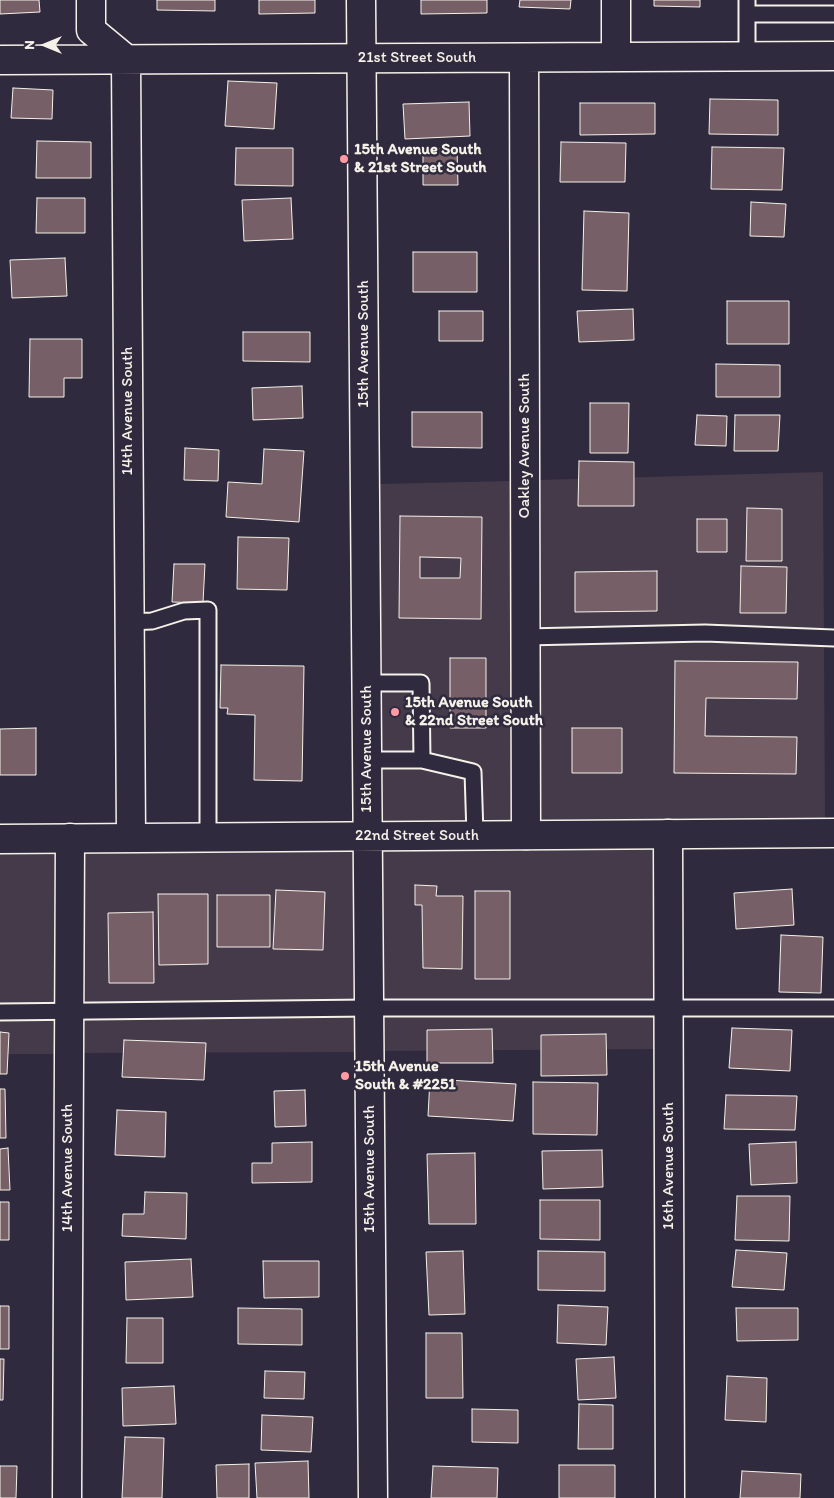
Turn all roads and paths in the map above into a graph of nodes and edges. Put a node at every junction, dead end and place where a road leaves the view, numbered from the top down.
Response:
1 (92, 0) edge
2 (361, 0) edge
3 (616, 0) edge
4 (747, 7) edge
5 (834, 14) edge
6 (834, 56) edge
7 (616, 57) junction
8 (747, 57) junction
9 (362, 58) junction
10 (524, 58) junction
11 (0, 60) edge
12 (126, 60) junction
13 (129, 622) junction
14 (525, 637) junction
15 (834, 638) edge
16 (366, 683) junction
17 (367, 760) junction
18 (422, 760) junction
19 (834, 833) edge
20 (668, 834) junction
21 (474, 835) junction
22 (526, 835) junction
23 (368, 836) junction
24 (131, 837) junction
25 (208, 837) junction
26 (70, 838) junction
27 (0, 839) edge
28 (369, 1008) junction
29 (669, 1008) junction
30 (834, 1008) edge
31 (69, 1011) junction
32 (0, 1012) edge
33 (67, 1498) edge
34 (373, 1498) edge
35 (670, 1498) edge

1 - 12 street
2 - 9 street, 15th Avenue South
3 - 7 street
4 - 5 lane
4 - 8 lane
6 - 8 street, 21st Street South
7 - 8 street, 21st Street South
7 - 10 street, 21st Street South
9 - 10 street, 21st Street South
9 - 12 street, 21st Street South
9 - 16 street, 15th Avenue South
10 - 14 street, Oakley Avenue South
11 - 12 street, 21st Street South
12 - 13 street, 14th Avenue South
13 - 24 street, 14th Avenue South
13 - 25 lane
14 - 15 lane
14 - 22 street, Oakley Avenue South
16 - 17 street, 15th Avenue South
16 - 18 lane
17 - 18 lane
17 - 23 street, 15th Avenue South
18 - 21 lane
19 - 20 street, 22nd Street South
20 - 22 street, 22nd Street South
20 - 29 street, 16th Avenue South
21 - 22 street, 22nd Street South
21 - 23 street, 22nd Street South
23 - 25 street, 22nd Street South
23 - 28 street, 15th Avenue South
24 - 25 street, 22nd Street South
24 - 26 street, 22nd Street South
26 - 27 street, 22nd Street South
26 - 31 street, 14th Avenue South
28 - 29 lane
28 - 31 lane
28 - 34 street, 15th Avenue South
29 - 30 lane
29 - 35 street, 16th Avenue South
31 - 32 lane
31 - 33 street, 14th Avenue South

